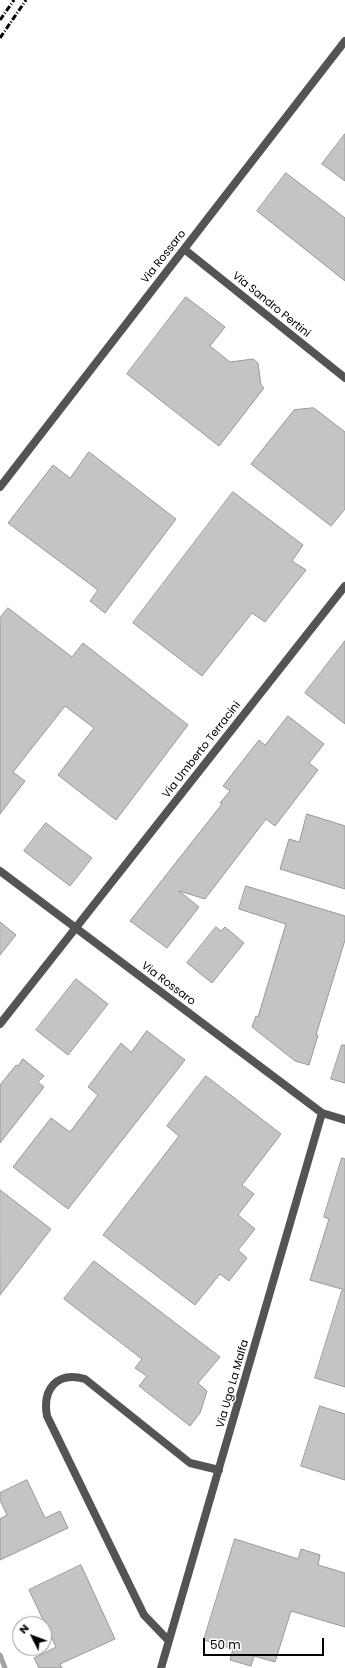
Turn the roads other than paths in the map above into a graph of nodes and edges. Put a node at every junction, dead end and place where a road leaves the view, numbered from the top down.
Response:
1 (345, 41) edge
2 (184, 249) junction
3 (345, 378) edge
4 (0, 487) edge
5 (345, 586) edge
6 (0, 871) edge
7 (76, 928) junction
8 (0, 1024) edge
9 (322, 1113) junction
10 (345, 1120) edge
11 (219, 1470) junction
12 (168, 1640) junction
13 (162, 1664) edge
14 (155, 1668) edge

1 - 2 street, Via Rossaro
2 - 3 street, Via Sandro Pertini
2 - 4 street, Via Rossaro
5 - 7 street, Via Umberto Terracini
6 - 7 street, Via Rossaro
7 - 8 street, Via Umberto Terracini
7 - 9 street, Via Rossaro
9 - 10 street
9 - 11 street, Via Ugo La Malfa
11 - 12 street, Via Ugo La Malfa
11 - 12 street
12 - 13 street, Via Ugo La Malfa
13 - 14 street, Via Ugo La Malfa

